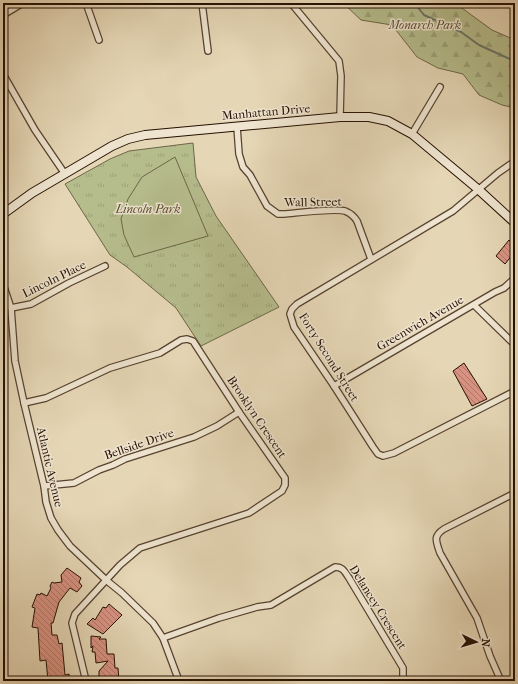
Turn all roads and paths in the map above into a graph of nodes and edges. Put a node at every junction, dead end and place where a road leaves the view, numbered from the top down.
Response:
1 (23, 3) edge
2 (86, 3) edge
3 (202, 3) edge
4 (291, 3) edge
5 (3, 15) edge
6 (99, 40) dead end
7 (208, 51) dead end
8 (3, 74) edge
9 (440, 87) dead end
10 (340, 117) junction
11 (236, 127) junction
12 (412, 134) junction
13 (515, 161) edge
14 (65, 174) junction
15 (479, 190) junction
16 (3, 214) edge
17 (515, 223) edge
18 (371, 259) junction
19 (105, 266) dead end
20 (515, 278) edge
21 (3, 284) edge
22 (474, 305) junction
23 (11, 308) junction
24 (515, 345) edge
25 (334, 386) junction
26 (515, 391) edge
27 (24, 403) junction
28 (239, 412) junction
29 (44, 486) junction
30 (515, 493) edge
31 (106, 580) junction
32 (163, 638) junction
33 (86, 681) edge
34 (179, 681) edge
35 (400, 681) edge
36 (501, 681) edge

1 - 5 street
2 - 6 street
3 - 7 street
4 - 10 street
8 - 14 street
9 - 12 street
10 - 11 street, Manhattan Drive
10 - 12 street, Manhattan Drive
11 - 14 street, Manhattan Drive
11 - 18 street, Wall Street
12 - 15 street, Manhattan Drive
13 - 15 street, Forty Second Street
14 - 16 street, Manhattan Drive
15 - 17 street, Manhattan Drive
15 - 18 street, Forty Second Street
18 - 25 street, Forty Second Street
19 - 23 street, Lincoln Place
20 - 22 street, Greenwich Avenue
21 - 23 street, Atlantic Avenue
22 - 24 street
22 - 25 street, Greenwich Avenue
23 - 27 street, Atlantic Avenue
25 - 26 street, Forty Second Street
27 - 28 street, Brooklyn Crescent
27 - 29 street, Atlantic Avenue
28 - 29 street, Bellside Drive
28 - 31 street, Brooklyn Crescent
29 - 31 street, Atlantic Avenue
30 - 36 street
31 - 32 street, Atlantic Avenue
31 - 33 street, Brooklyn Crescent
32 - 34 street, Atlantic Avenue
32 - 35 street, Delancey Crescent

